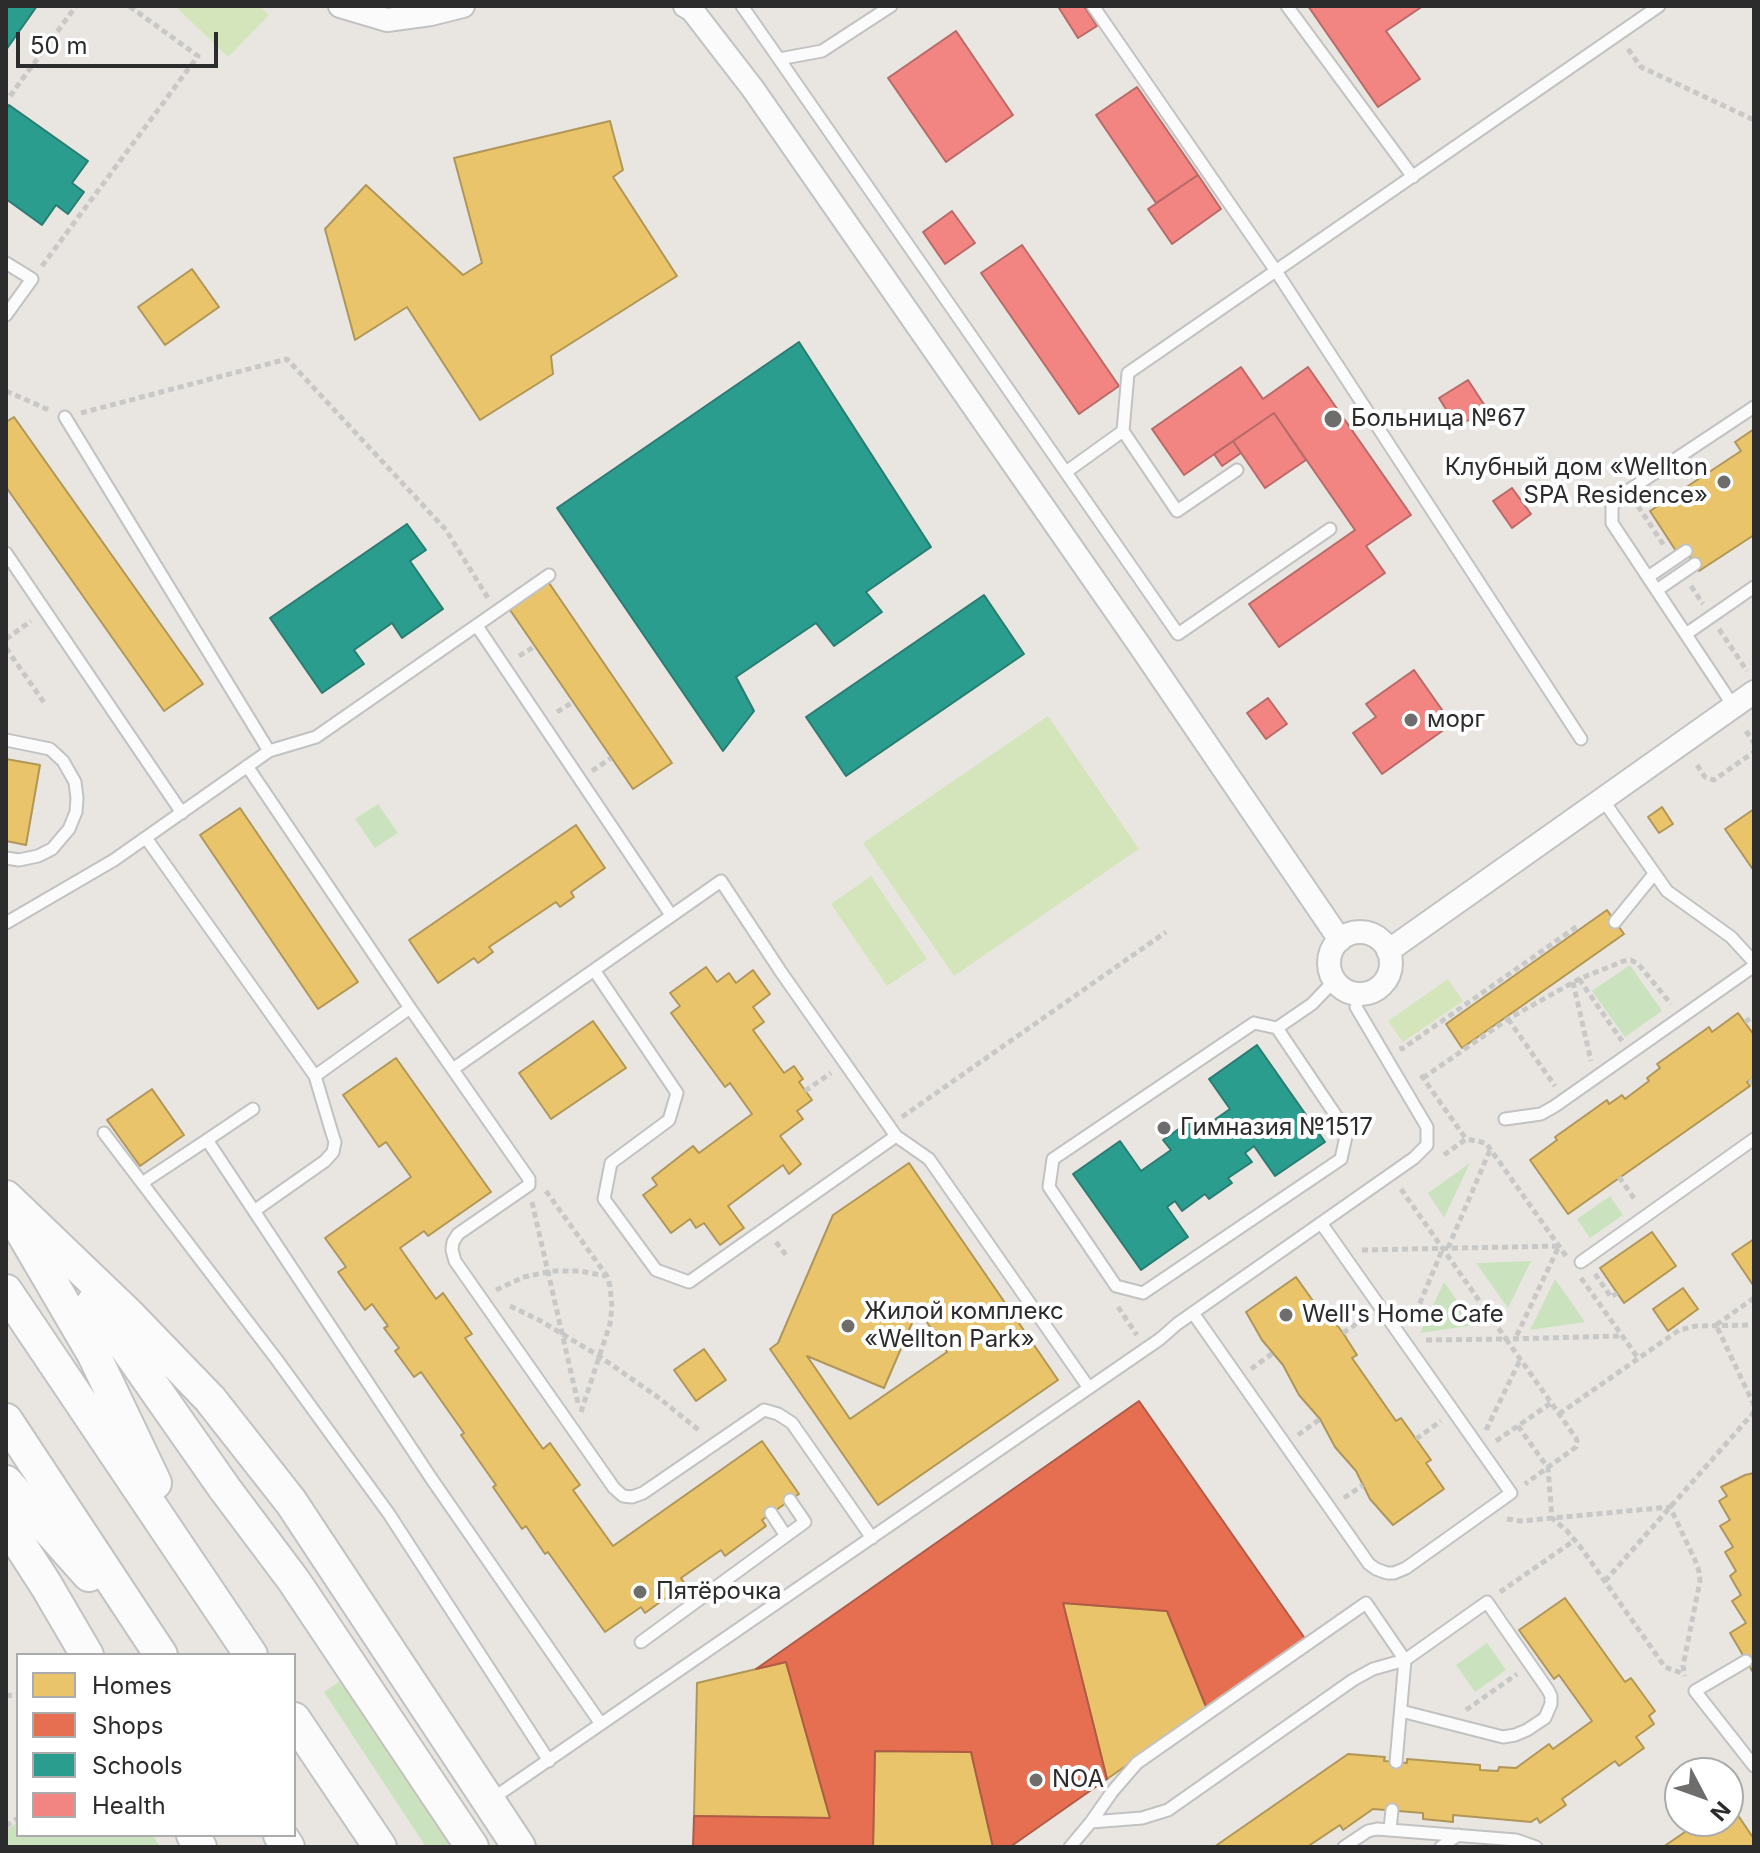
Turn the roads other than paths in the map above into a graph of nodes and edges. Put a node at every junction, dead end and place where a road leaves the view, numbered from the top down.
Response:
1 (340, 6) edge
2 (463, 6) edge
3 (685, 6) edge
4 (742, 6) edge
5 (891, 6) edge
6 (1093, 6) edge
7 (1287, 6) edge
8 (1659, 6) edge
9 (779, 59) junction
10 (1413, 177) junction
11 (6, 263) edge
12 (1276, 271) junction
13 (6, 315) edge
14 (1754, 407) edge
15 (65, 417) road end
16 (1123, 431) junction
17 (1237, 470) dead end
18 (1066, 472) junction
19 (1330, 529) dead end
20 (1686, 551) dead end
21 (6, 553) edge
22 (1695, 564) dead end
23 (549, 575) dead end
24 (1648, 577) junction
25 (1754, 587) edge
26 (1657, 590) junction
27 (477, 626) junction
28 (1686, 634) junction
29 (1754, 692) edge
30 (1735, 707) junction
31 (1581, 739) dead end
32 (6, 740) edge
33 (269, 751) junction
34 (247, 766) junction
35 (1603, 800) junction
36 (182, 813) junction
37 (146, 838) junction
38 (6, 858) edge
39 (1654, 874) junction
40 (671, 915) junction
41 (1615, 922) dead end
42 (6, 923) edge
43 (1340, 940) junction
44 (1388, 951) junction
45 (1754, 964) edge
46 (594, 970) junction
47 (1334, 981) junction
48 (1360, 994) junction
49 (410, 1008) junction
50 (1277, 1028) junction
51 (453, 1069) junction
52 (315, 1076) junction
53 (253, 1109) dead end
54 (1505, 1119) dead end
55 (893, 1131) junction
56 (104, 1133) dead end
57 (1754, 1139) edge
58 (207, 1140) junction
59 (142, 1183) junction
60 (6, 1200) edge
61 (254, 1211) junction
62 (1321, 1223) junction
63 (1583, 1260) road end
64 (6, 1291) edge
65 (1193, 1313) junction
66 (1089, 1388) junction
67 (6, 1420) edge
68 (6, 1482) edge
69 (790, 1500) dead end
70 (771, 1513) dead end
71 (6, 1523) edge
72 (786, 1536) junction
73 (872, 1538) junction
74 (189, 1562) junction
75 (641, 1642) dead end
76 (86, 1653) edge
77 (159, 1653) edge
78 (160, 1653) edge
79 (250, 1653) edge
80 (1405, 1660) junction
81 (1746, 1661) dead end
82 (1401, 1711) junction
83 (296, 1722) edge
84 (601, 1724) junction
85 (549, 1761) junction
86 (1396, 1762) dead end
87 (1754, 1766) edge
88 (489, 1801) junction
89 (1392, 1810) dead end
90 (1091, 1822) junction
91 (1390, 1829) junction
92 (1458, 1835) junction
93 (380, 1847) edge
94 (472, 1847) edge
95 (519, 1847) edge
96 (1070, 1847) edge
97 (1344, 1847) edge
98 (1441, 1847) edge
99 (1536, 1847) edge

1 - 2 street
3 - 43 street
4 - 9 lane
5 - 9 lane
6 - 12 lane
7 - 10 lane
8 - 10 lane
9 - 18 lane
10 - 12 lane
11 - 13 lane
12 - 16 lane
12 - 31 lane
14 - 24 lane
15 - 33 lane
16 - 17 lane
16 - 18 lane
18 - 19 lane
20 - 24 lane
21 - 36 lane
22 - 26 lane
23 - 27 lane
24 - 26 lane
25 - 28 lane
26 - 28 lane
27 - 33 lane
27 - 40 lane
28 - 30 lane
29 - 30 street
30 - 35 street
32 - 38 lane
33 - 34 lane
34 - 36 lane
34 - 49 lane
35 - 39 lane
35 - 44 street
36 - 37 lane
37 - 42 lane
37 - 52 lane
39 - 41 lane
39 - 45 lane
40 - 46 lane
40 - 55 lane
43 - 44 street
43 - 47 street
44 - 48 street
45 - 54 lane
46 - 51 lane
46 - 55 lane
47 - 48 street
47 - 50 lane
48 - 62 lane
49 - 51 lane
49 - 52 lane
50 - 50 lane
51 - 73 lane
52 - 61 lane
53 - 58 lane
55 - 66 lane
56 - 59 lane
57 - 63 lane
58 - 59 lane
58 - 61 lane
59 - 85 lane
60 - 74 main road
60 - 88 main road
60 - 94 main road
61 - 84 lane
62 - 65 lane
62 - 65 lane
64 - 74 main road
65 - 66 lane
66 - 73 lane
67 - 78 main road
68 - 77 main road
69 - 72 lane
70 - 72 lane
71 - 76 main road
72 - 75 lane
73 - 84 lane
74 - 79 main road
80 - 82 lane
80 - 82 lane
80 - 90 lane
80 - 90 lane
81 - 87 lane
82 - 86 lane
83 - 93 main road
84 - 85 lane
85 - 88 lane
88 - 95 main road
89 - 91 lane
90 - 96 lane
91 - 92 lane
91 - 97 lane
92 - 98 lane
92 - 99 lane

